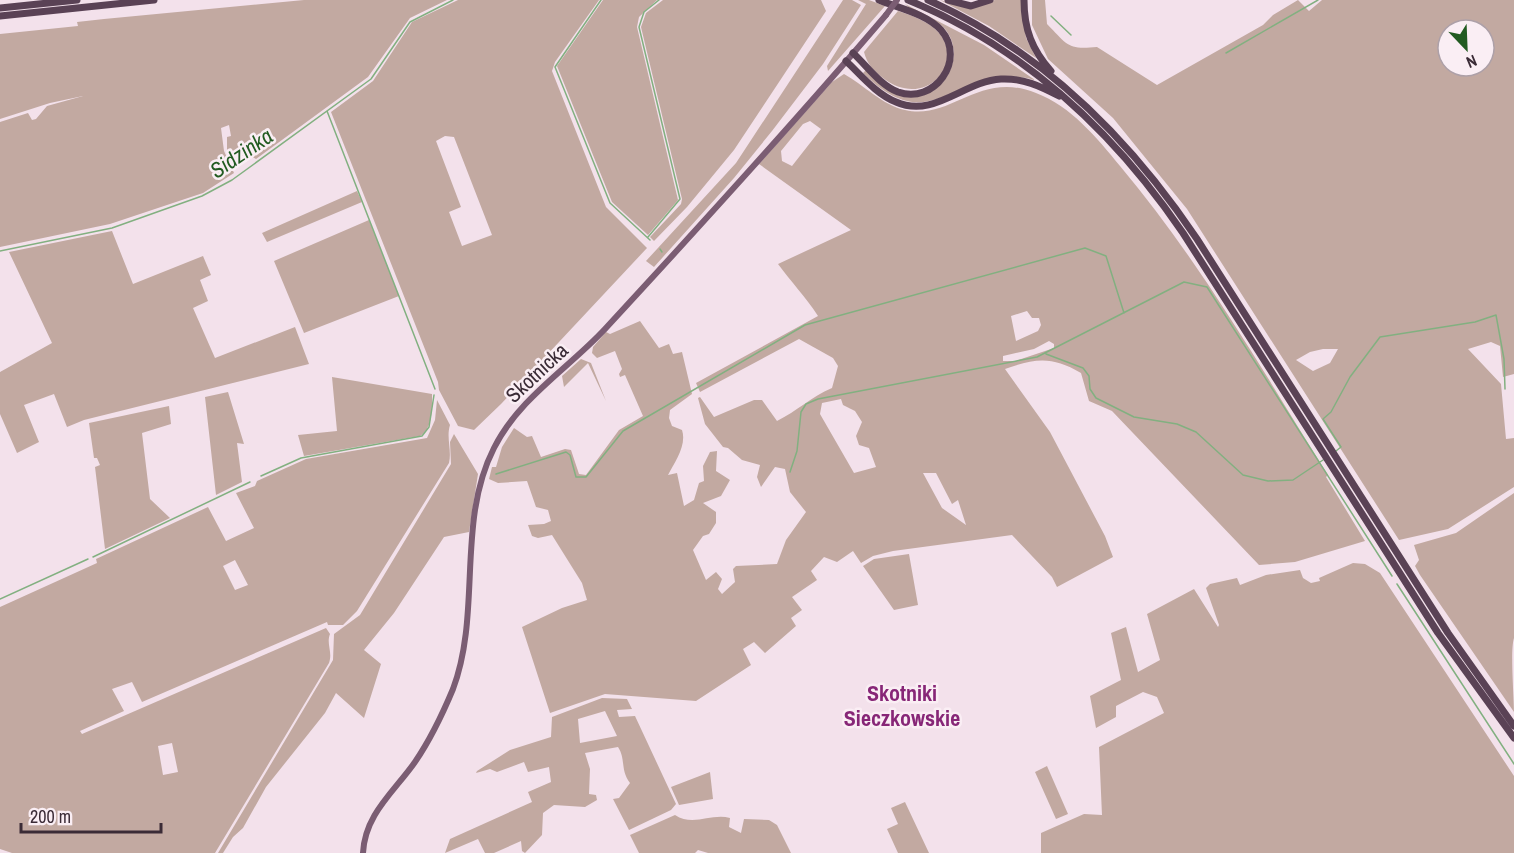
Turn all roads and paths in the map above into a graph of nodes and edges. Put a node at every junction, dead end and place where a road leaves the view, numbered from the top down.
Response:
1 (77, 0) edge
2 (154, 0) edge
3 (879, 0) edge
4 (897, 0) edge
5 (908, 0) edge
6 (928, 0) edge
7 (948, 0) edge
8 (990, 0) edge
9 (1024, 0) edge
10 (0, 8) edge
11 (0, 16) edge
12 (853, 53) junction
13 (846, 61) junction
14 (1067, 89) junction
15 (1071, 102) junction
16 (1514, 726) edge
17 (1514, 738) edge
18 (363, 853) edge

1 - 10 highway
2 - 11 highway
3 - 12 highway
4 - 12 main road, Skotnicka, bridge
5 - 15 highway
6 - 14 highway
7 - 8 highway
9 - 14 highway
12 - 13 main road, Skotnicka
13 - 15 highway
13 - 18 main road, Skotnicka
14 - 16 highway
15 - 17 highway

